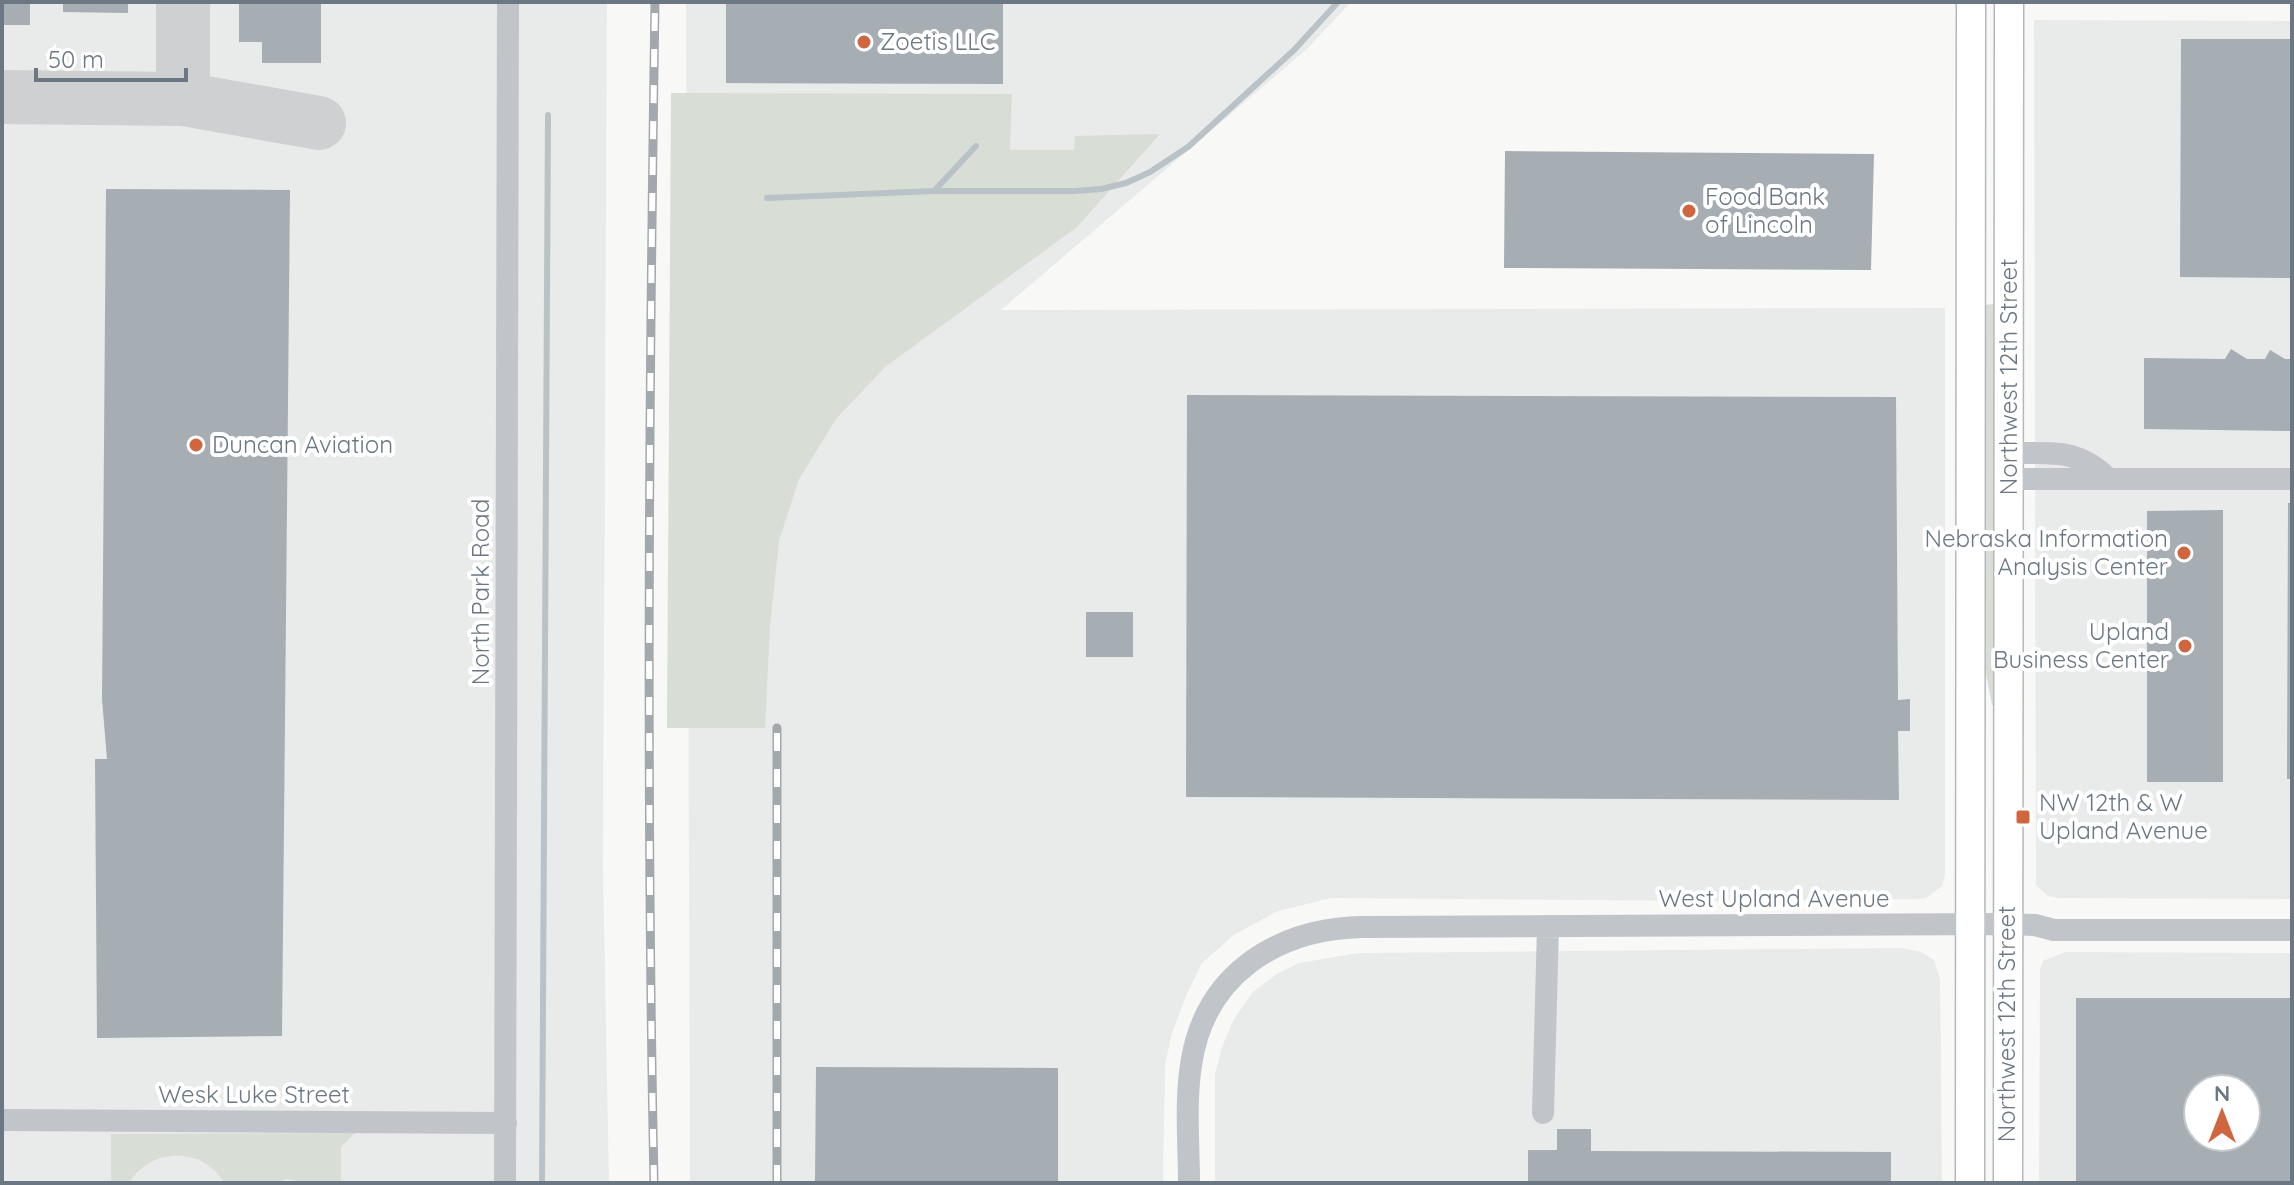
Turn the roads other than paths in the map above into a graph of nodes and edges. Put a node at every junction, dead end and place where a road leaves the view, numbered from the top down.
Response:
1 (508, 2) edge
2 (1971, 2) edge
3 (2009, 2) edge
4 (2009, 466) junction
5 (2292, 479) edge
6 (2007, 924) junction
7 (1970, 925) junction
8 (1548, 926) junction
9 (2292, 930) edge
10 (1543, 1113) dead end
11 (2, 1120) edge
12 (506, 1123) junction
13 (505, 1183) edge
14 (1189, 1183) edge
15 (1970, 1183) edge
16 (2008, 1183) edge

1 - 12 street, North Park Road
2 - 7 main road, Northwest 12th Street
3 - 4 main road, Northwest 12th Street
4 - 5 street
4 - 6 main road, Northwest 12th Street
6 - 7 street, West Upland Avenue
6 - 9 street, West Upland Avenue
6 - 16 main road, Northwest 12th Street
7 - 8 street, West Upland Avenue
7 - 15 main road, Northwest 12th Street
8 - 10 street
8 - 14 street, West Upland Avenue
11 - 12 street, Wesk Luke Street
12 - 13 street, North Park Road

